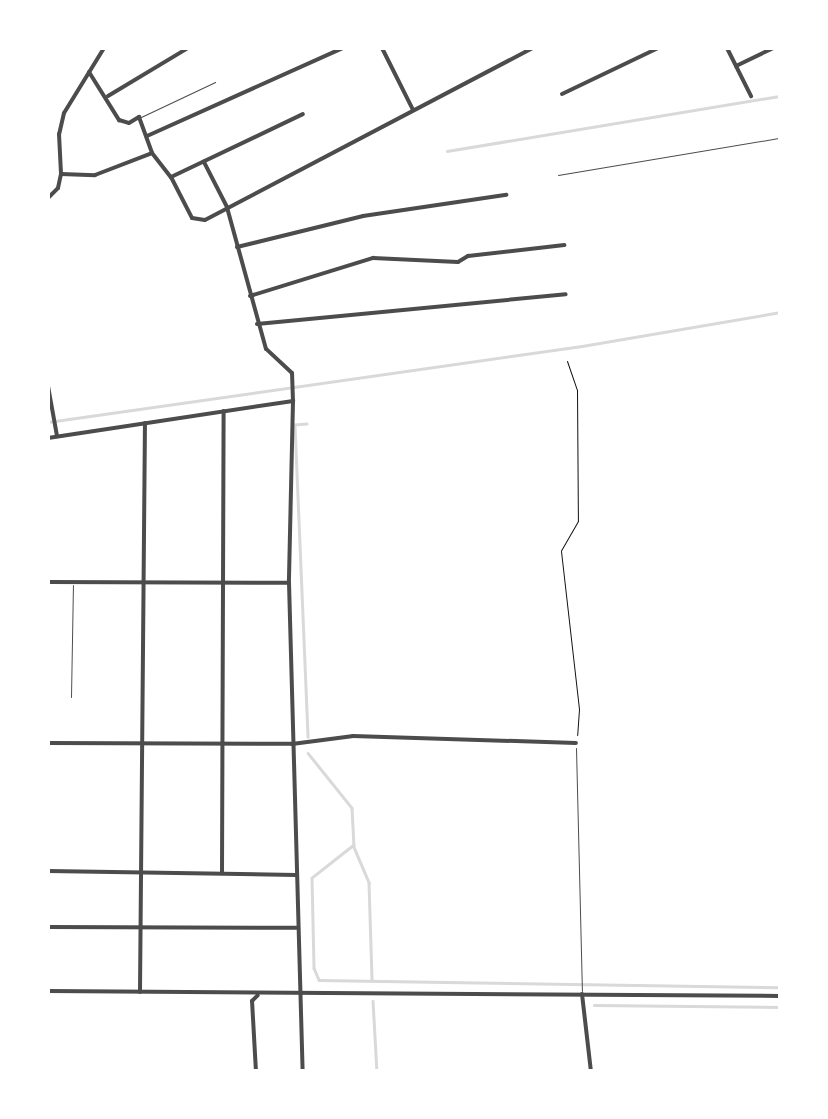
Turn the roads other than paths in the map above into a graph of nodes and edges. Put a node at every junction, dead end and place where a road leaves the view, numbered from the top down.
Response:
1 (104, 48) edge
2 (188, 48) edge
3 (344, 48) edge
4 (382, 48) edge
5 (532, 48) edge
6 (658, 48) edge
7 (727, 48) edge
8 (772, 48) edge
9 (736, 66) junction
10 (89, 72) junction
11 (215, 82) dead end
12 (562, 94) dead end
13 (108, 96) junction
14 (751, 96) dead end
15 (413, 110) junction
16 (303, 114) dead end
17 (139, 118) junction
18 (146, 136) junction
19 (780, 138) edge
20 (152, 153) junction
21 (204, 162) junction
22 (61, 174) junction
23 (558, 175) dead end
24 (171, 177) junction
25 (506, 195) dead end
26 (48, 198) edge
27 (227, 208) junction
28 (564, 245) dead end
29 (237, 247) junction
30 (566, 294) dead end
31 (250, 296) junction
32 (257, 324) junction
33 (48, 386) edge
34 (294, 398) junction
35 (224, 412) junction
36 (145, 423) junction
37 (57, 436) junction
38 (48, 438) edge
39 (48, 582) edge
40 (72, 582) junction
41 (144, 582) junction
42 (223, 582) junction
43 (289, 583) junction
44 (71, 697) dead end
45 (576, 742) joint
46 (48, 743) edge
47 (144, 743) junction
48 (222, 744) junction
49 (292, 744) junction
50 (48, 871) edge
51 (142, 872) junction
52 (222, 872) junction
53 (296, 875) junction
54 (48, 927) edge
55 (141, 928) junction
56 (298, 928) junction
57 (48, 991) edge
58 (140, 992) junction
59 (259, 993) junction
60 (300, 994) junction
61 (582, 994) junction
62 (780, 996) edge
63 (256, 1072) edge
64 (303, 1072) edge
65 (590, 1072) edge

1 - 10 street
2 - 13 street
3 - 18 street
4 - 15 street
5 - 15 street
6 - 12 street
7 - 9 street
8 - 9 street
9 - 14 street
10 - 13 street
10 - 22 street
11 - 17 lane
13 - 17 street
15 - 27 street
16 - 21 street
17 - 18 street
18 - 20 street
19 - 23 lane
20 - 22 street
20 - 24 street
21 - 24 street
21 - 27 street
22 - 26 street
24 - 27 street
25 - 29 street
27 - 29 street
28 - 31 street
29 - 31 street
30 - 32 street
31 - 32 street
32 - 34 street
33 - 37 street
34 - 35 street
34 - 43 street
35 - 36 street
35 - 42 street
36 - 37 street
36 - 41 street
37 - 38 street
39 - 40 street
40 - 41 street
40 - 44 lane
41 - 42 street
41 - 47 street
42 - 43 street
42 - 48 street
43 - 49 street
45 - 49 street
45 - 61 lane
46 - 47 street
47 - 48 street
47 - 51 street
48 - 49 street
48 - 52 street
49 - 53 street
50 - 51 street
51 - 52 street
51 - 55 street
52 - 53 street
53 - 56 street
54 - 55 street
55 - 56 street
55 - 58 street
56 - 60 street
57 - 58 street
58 - 59 street
59 - 60 street
59 - 63 street
60 - 61 street
60 - 64 street
61 - 62 street
61 - 65 street

